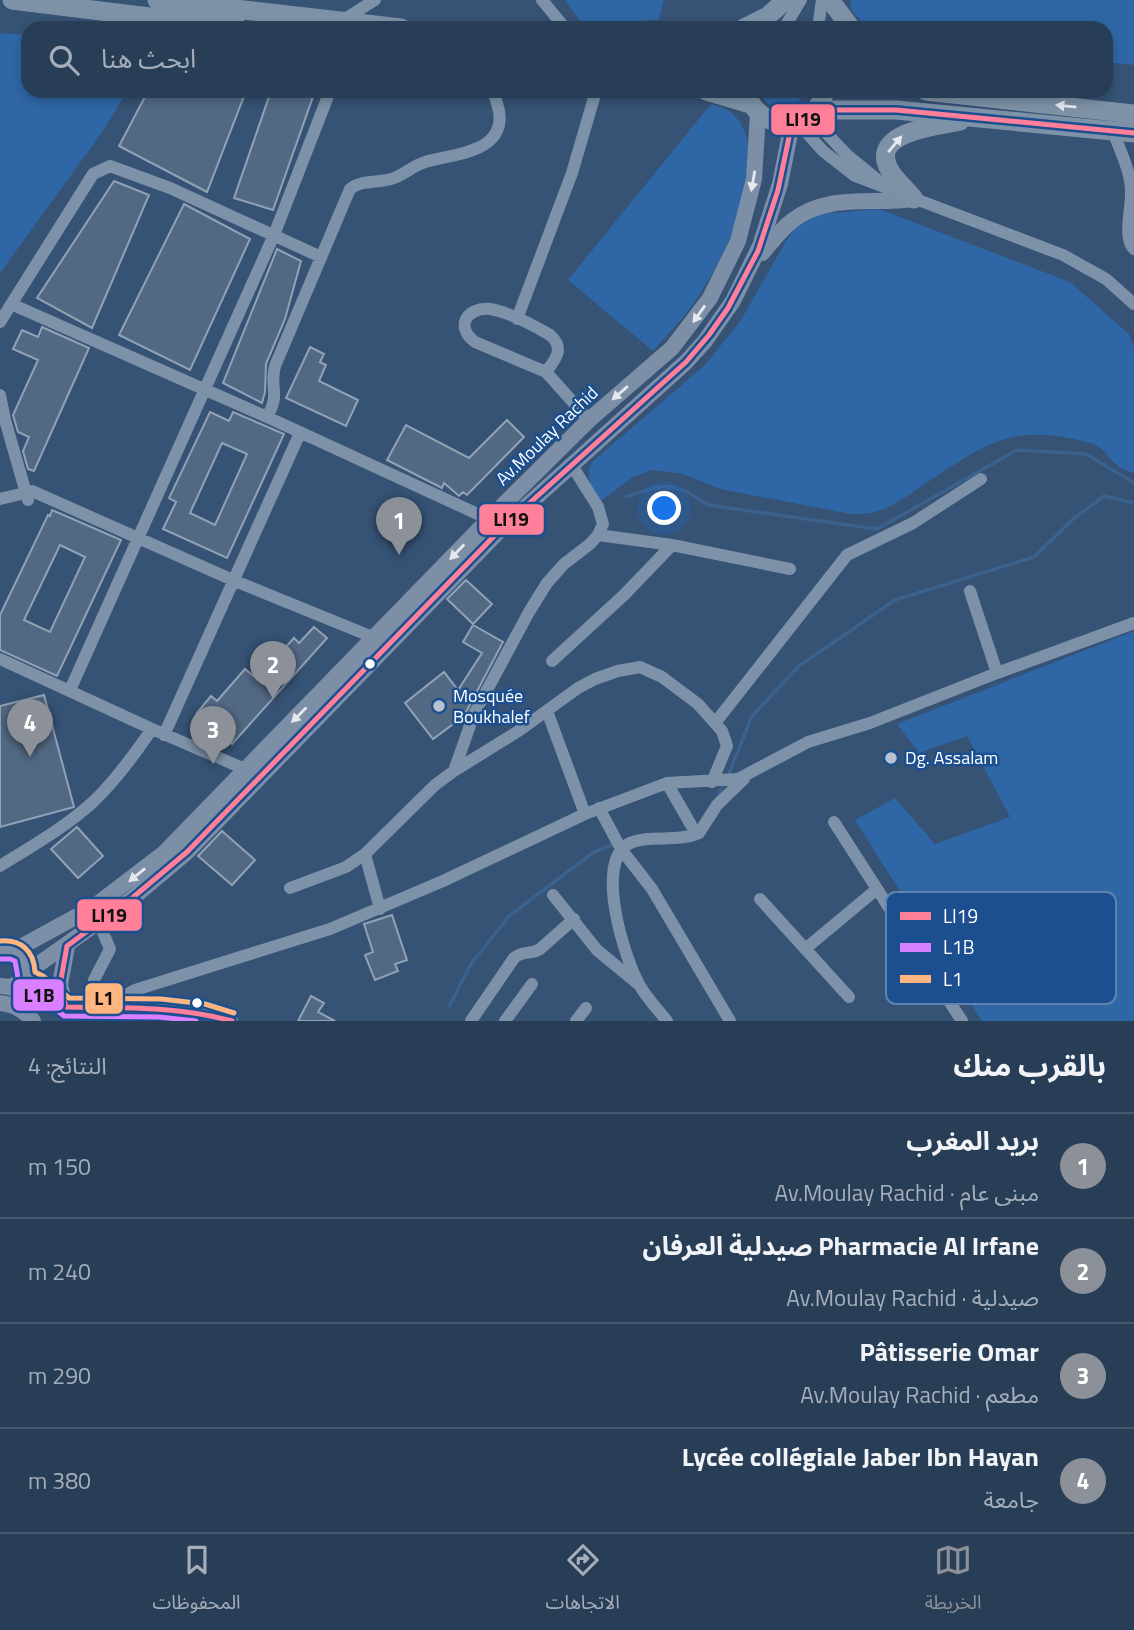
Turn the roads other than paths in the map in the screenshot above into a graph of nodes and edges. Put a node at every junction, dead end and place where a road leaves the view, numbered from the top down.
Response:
1 (12, 0) edge
2 (157, 0) edge
3 (375, 0) edge
4 (541, 0) edge
5 (786, 0) edge
6 (802, 0) edge
7 (822, 0) edge
8 (830, 0) edge
9 (182, 21) edge
10 (333, 21) edge
11 (343, 21) edge
12 (559, 21) edge
13 (758, 21) edge
14 (788, 21) edge
15 (819, 21) edge
16 (846, 21) edge
17 (327, 98) edge
18 (496, 98) edge
19 (594, 98) edge
20 (732, 98) edge
21 (822, 98) edge
22 (999, 98) edge
23 (751, 103) edge
24 (1134, 114) edge
25 (982, 116) junction
26 (803, 118) junction
27 (1112, 131) junction
28 (1134, 133) edge
29 (1133, 187) edge
30 (914, 199) junction
31 (1132, 214) edge
32 (1132, 231) edge
33 (274, 235) junction
34 (1134, 249) edge
35 (321, 257) junction
36 (752, 266) junction
37 (11, 304) junction
38 (1134, 304) edge
39 (517, 319) junction
40 (0, 322) edge
41 (546, 372) junction
42 (204, 390) junction
43 (0, 395) edge
44 (267, 417) junction
45 (589, 420) junction
46 (300, 433) junction
47 (571, 464) junction
48 (981, 479) dead end
49 (28, 494) junction
50 (0, 499) edge
51 (496, 523) junction
52 (598, 535) junction
53 (137, 536) junction
54 (672, 545) junction
55 (790, 569) dead end
56 (235, 581) junction
57 (970, 591) dead end
58 (1134, 623) edge
59 (375, 638) junction
60 (0, 659) edge
61 (552, 661) dead end
62 (997, 673) junction
63 (70, 690) junction
64 (547, 711) junction
65 (715, 723) junction
66 (158, 732) junction
67 (245, 769) junction
68 (454, 771) junction
69 (750, 773) junction
70 (714, 782) junction
71 (667, 783) junction
72 (599, 808) junction
73 (585, 814) junction
74 (834, 822) dead end
75 (691, 825) dead end
76 (621, 849) junction
77 (365, 854) junction
78 (0, 866) edge
79 (290, 888) dead end
80 (877, 889) junction
81 (553, 895) dead end
82 (760, 898) dead end
83 (886, 903) edge
84 (380, 909) junction
85 (574, 919) junction
86 (99, 923) junction
87 (67, 946) junction
88 (805, 949) junction
89 (7, 950) edge
90 (25, 975) junction
91 (532, 984) dead end
92 (640, 986) junction
93 (2, 992) edge
94 (849, 997) dead end
95 (45, 1004) junction
96 (950, 1004) edge
97 (66, 1007) junction
98 (103, 1007) junction
99 (586, 1008) dead end
100 (33, 1021) edge
101 (41, 1021) edge
102 (106, 1021) edge
103 (232, 1021) edge
104 (471, 1021) edge
105 (505, 1021) edge
106 (576, 1021) edge
107 (667, 1021) edge
108 (730, 1021) edge
109 (961, 1021) edge

1 - 9 highway
2 - 10 highway
3 - 11 street
4 - 12 street
5 - 13 highway
6 - 14 street
7 - 15 street
8 - 16 highway
17 - 33 street
18 - 35 street
19 - 39 street
20 - 23 highway
21 - 26 highway
24 -> 22 highway
23 - 26 highway
23 -> 45 main road, Av.Moulay Rachid
25 - 26 highway
25 - 27 highway
30 -> 25 highway
26 - 30 street
26 - 36 main road, Av.Moulay Rachid
27 - 28 highway
27 - 29 street
29 - 31 street
30 - 36 main road
30 - 38 street
31 - 32 street
32 - 34 street
33 - 35 street
33 - 37 street
33 - 42 street
35 - 44 street
36 - 47 main road, Av.Moulay Rachid
37 - 40 street
37 - 42 street
39 - 41 street
39 - 41 street
41 - 45 street
42 - 44 street
42 - 53 street
43 - 49 street
44 - 46 street
45 - 51 main road, Av.Moulay Rachid
46 - 51 street
46 - 56 street
47 - 51 main road, Av.Moulay Rachid
47 - 52 street
48 - 65 street
49 - 50 street
49 - 53 street
51 -> 59 main road, Av.Moulay Rachid
51 - 86 main road, Av.Moulay Rachid
52 - 54 street
52 - 68 street
53 - 56 street
53 - 63 street
54 - 55 street
54 - 61 street
56 - 59 street
56 - 66 street
57 - 62 street
58 - 62 street
59 -> 67 main road, Av.Moulay Rachid
60 - 63 street
62 - 69 street
63 - 66 street
64 - 65 street
64 - 68 street
64 - 73 street
65 - 70 street
66 - 67 street
66 - 78 street
67 -> 89 main road, Av.Moulay Rachid
68 - 77 street
69 - 70 street
69 - 76 street
70 - 71 street
71 - 72 street
71 - 75 street
72 - 73 street
72 - 76 street
73 - 84 street
74 - 80 street
76 - 92 street
76 - 108 street
77 - 79 street
77 - 84 street
80 - 83 street
80 - 88 street
81 - 85 street
82 - 88 street
84 - 98 street
85 - 92 street
85 - 104 street
86 - 87 main road, Av.Moulay Rachid
86 - 98 street
87 - 90 main road, Av.Moulay Rachid
87 - 97 main road
88 - 94 street
89 - 90 main road
90 - 93 main road, Av.Moulay Rachid
90 - 97 street
91 - 105 street
92 - 107 street
93 - 95 street
93 - 100 main road
95 - 97 street
95 - 101 street
96 - 109 street
97 - 98 street
98 - 102 street
98 - 103 street
99 - 106 street

